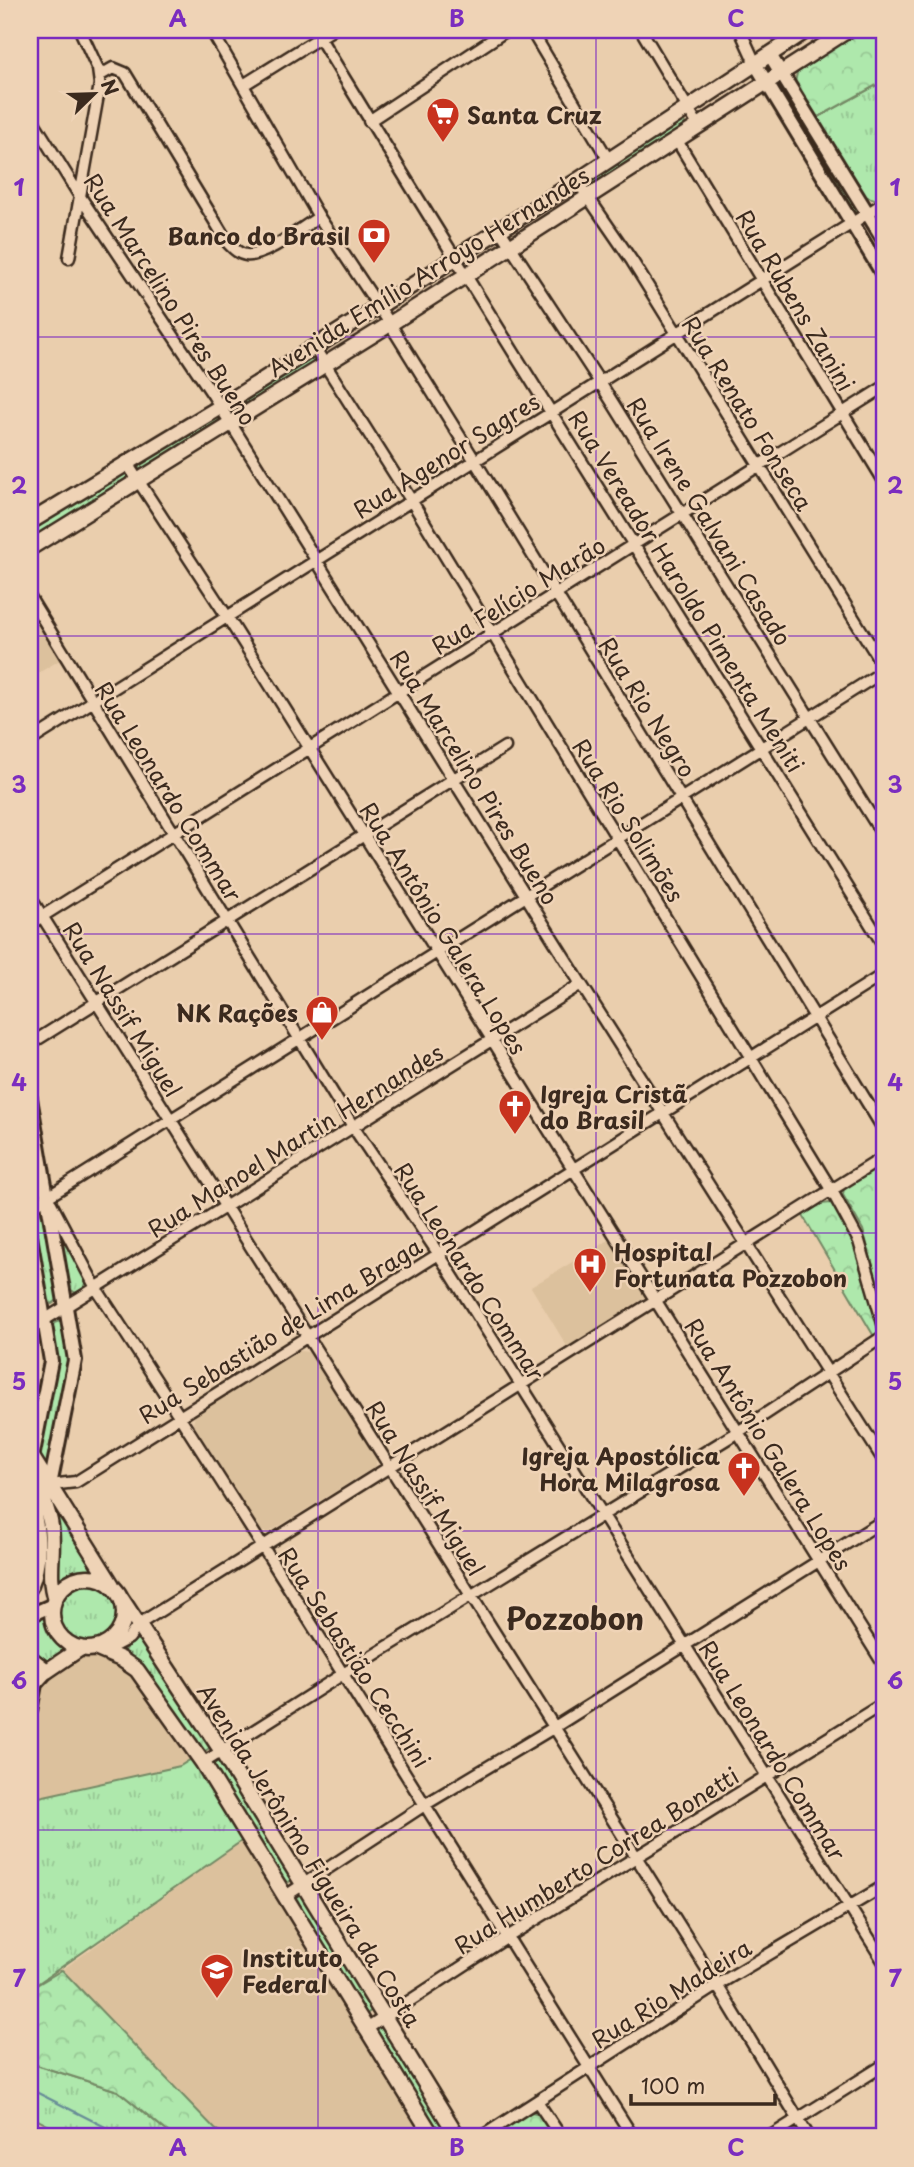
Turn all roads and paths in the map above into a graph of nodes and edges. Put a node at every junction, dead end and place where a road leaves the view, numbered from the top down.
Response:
1 (79, 30) edge
2 (211, 30) edge
3 (332, 30) edge
4 (507, 30) edge
5 (531, 30) edge
6 (641, 30) edge
7 (740, 30) edge
8 (807, 30) edge
9 (848, 30) edge
10 (317, 34) edge
11 (749, 44) junction
12 (770, 55) junction
13 (756, 65) junction
14 (783, 72) junction
15 (99, 76) junction
16 (245, 84) junction
17 (766, 84) junction
18 (687, 109) junction
19 (30, 116) edge
20 (369, 121) junction
21 (698, 125) junction
22 (676, 139) junction
23 (608, 159) junction
24 (577, 181) junction
25 (587, 197) junction
26 (80, 198) junction
27 (884, 203) edge
28 (868, 213) junction
29 (319, 217) junction
30 (851, 223) junction
31 (499, 229) junction
32 (884, 240) edge
33 (511, 247) junction
34 (69, 258) dead end
35 (453, 258) junction
36 (464, 275) junction
37 (884, 276) edge
38 (762, 281) junction
39 (377, 306) junction
40 (390, 324) junction
41 (676, 334) junction
42 (314, 347) junction
43 (324, 363) junction
44 (599, 381) junction
45 (884, 387) edge
46 (220, 407) junction
47 (552, 411) junction
48 (842, 413) junction
49 (230, 424) junction
50 (475, 461) junction
51 (126, 462) junction
52 (757, 467) junction
53 (884, 481) edge
54 (138, 482) junction
55 (411, 499) junction
56 (682, 515) junction
57 (30, 522) edge
58 (634, 545) junction
59 (30, 548) edge
60 (316, 560) junction
61 (555, 593) junction
62 (30, 598) edge
63 (228, 618) junction
64 (492, 635) junction
65 (884, 669) edge
66 (400, 692) junction
67 (92, 702) junction
68 (810, 716) junction
69 (30, 741) edge
70 (761, 746) junction
71 (505, 747) dead end
72 (308, 748) junction
73 (454, 780) junction
74 (682, 798) junction
75 (173, 834) junction
76 (364, 835) junction
77 (884, 836) edge
78 (618, 838) junction
79 (527, 896) junction
80 (30, 897) edge
81 (42, 917) junction
82 (227, 922) junction
83 (30, 924) edge
84 (884, 946) edge
85 (436, 953) junction
86 (884, 974) edge
87 (581, 984) junction
88 (97, 1003) junction
89 (816, 1019) junction
90 (300, 1039) junction
91 (491, 1039) junction
92 (30, 1044) edge
93 (752, 1057) junction
94 (30, 1098) edge
95 (665, 1114) junction
96 (171, 1119) junction
97 (354, 1128) junction
98 (884, 1130) edge
99 (884, 1157) edge
100 (574, 1170) junction
101 (832, 1191) junction
102 (47, 1197) junction
103 (226, 1204) junction
104 (30, 1208) edge
105 (30, 1236) edge
106 (746, 1243) junction
107 (438, 1253) junction
108 (96, 1288) junction
109 (655, 1299) junction
110 (66, 1306) junction
111 (45, 1320) junction
112 (884, 1327) edge
113 (30, 1329) edge
114 (884, 1336) edge
115 (308, 1338) junction
116 (828, 1373) junction
117 (520, 1385) junction
118 (180, 1416) junction
119 (738, 1432) junction
120 (31, 1456) edge
121 (884, 1461) edge
122 (390, 1468) junction
123 (50, 1485) junction
124 (30, 1499) edge
125 (601, 1516) junction
126 (884, 1520) edge
127 (261, 1548) junction
128 (819, 1561) junction
129 (30, 1587) edge
130 (117, 1592) junction
131 (471, 1596) junction
132 (54, 1602) junction
133 (30, 1615) edge
134 (139, 1624) junction
135 (684, 1645) junction
136 (94, 1647) junction
137 (30, 1658) edge
138 (884, 1665) edge
139 (47, 1671) junction
140 (343, 1674) junction
141 (32, 1684) edge
142 (884, 1703) edge
143 (30, 1711) edge
144 (553, 1728) junction
145 (221, 1750) junction
146 (203, 1763) junction
147 (765, 1777) junction
148 (426, 1804) junction
149 (636, 1858) junction
150 (302, 1884) junction
151 (884, 1886) edge
152 (284, 1897) junction
153 (850, 1908) junction
154 (506, 1938) junction
155 (884, 1962) edge
156 (717, 1985) junction
157 (383, 2016) junction
158 (365, 2030) junction
159 (884, 2065) edge
160 (588, 2067) junction
161 (537, 2101) junction
162 (798, 2119) junction
163 (433, 2137) edge
164 (458, 2137) edge
165 (481, 2137) edge
166 (561, 2137) edge
167 (633, 2137) edge
168 (769, 2137) edge
169 (809, 2137) edge

1 - 15 street
2 - 16 street, Rua Rio Negro
3 - 10 street
4 - 20 street
5 - 23 street
6 - 18 street
7 - 11 street
8 - 12 main road, Avenida Emílio Arroyo Hernandes
9 - 14 main road, Avenida Emílio Arroyo Hernandes
10 - 16 street
10 - 20 street, Rua Vereador Haroldo Pimenta Meniti
11 - 12 street
11 - 13 street
12 - 13 main road, Avenida Emílio Arroyo Hernandes
12 - 14 street
13 - 17 street
13 - 18 main road, Avenida Emílio Arroyo Hernandes
14 - 17 main road, Avenida Emílio Arroyo Hernandes
14 - 28 street
15 - 26 street
15 - 29 street
16 - 29 street, Rua Rio Negro
17 - 21 main road, Avenida Emílio Arroyo Hernandes
17 - 30 street
18 - 21 street
18 - 23 main road, Avenida Emílio Arroyo Hernandes
19 - 26 street, Rua Marcelino Pires Bueno
20 - 35 street, Rua Vereador Haroldo Pimenta Meniti
21 - 22 main road, Avenida Emílio Arroyo Hernandes
22 - 25 main road, Avenida Emílio Arroyo Hernandes
22 - 38 street, Rua Rubens Zanini
23 - 24 main road, Avenida Emílio Arroyo Hernandes
24 - 25 street, Rua Renato Fonseca
24 - 31 main road, Avenida Emílio Arroyo Hernandes
25 - 33 main road, Avenida Emílio Arroyo Hernandes
25 - 41 street, Rua Renato Fonseca
26 - 34 street
26 - 46 street, Rua Marcelino Pires Bueno
27 - 28 street, Rua Agenor Sagres
28 - 30 street, Rua Agenor Sagres
28 - 32 street
29 - 39 street, Rua Rio Negro
30 - 37 street
30 - 38 street, Rua Agenor Sagres
31 - 33 street, Rua Irene Galvani Casado
31 - 35 main road, Avenida Emílio Arroyo Hernandes
33 - 36 main road, Avenida Emílio Arroyo Hernandes
33 - 44 street, Rua Irene Galvani Casado
35 - 36 street, Rua Vereador Haroldo Pimenta Meniti
35 - 39 main road, Avenida Emílio Arroyo Hernandes
36 - 40 main road, Avenida Emílio Arroyo Hernandes
36 - 47 street, Rua Vereador Haroldo Pimenta Meniti
38 - 41 street, Rua Agenor Sagres
38 - 48 street, Rua Rubens Zanini
39 - 40 street, Rua Rio Negro
39 - 42 main road, Avenida Emílio Arroyo Hernandes
40 - 43 main road, Avenida Emílio Arroyo Hernandes
40 - 50 street, Rua Rio Negro
41 - 44 street, Rua Agenor Sagres
41 - 52 street, Rua Renato Fonseca
42 - 43 street, Rua Rio Solimões
42 - 46 main road, Avenida Emílio Arroyo Hernandes
43 - 49 main road, Avenida Emílio Arroyo Hernandes
43 - 55 street, Rua Rio Solimões
44 - 47 street, Rua Agenor Sagres
44 - 56 street, Rua Irene Galvani Casado
45 - 48 street, Rua Felício Marão
46 - 49 street, Rua Marcelino Pires Bueno
46 - 51 main road, Avenida Emílio Arroyo Hernandes
47 - 50 street, Rua Agenor Sagres
47 - 58 street, Rua Vereador Haroldo Pimenta Meniti
48 - 52 street, Rua Felício Marão
48 - 53 street, Rua Rubens Zanini
49 - 54 main road, Avenida Emílio Arroyo Hernandes
49 - 60 street, Rua Marcelino Pires Bueno
50 - 55 street, Rua Agenor Sagres
50 - 61 street, Rua Rio Negro
51 - 54 street, Rua Antônio Galera Lopes
51 - 57 main road, Avenida Emílio Arroyo Hernandes
52 - 56 street, Rua Felício Marão
52 - 65 street, Rua Renato Fonseca
54 - 59 main road, Avenida Emílio Arroyo Hernandes
54 - 63 street, Rua Antônio Galera Lopes
55 - 60 street, Rua Agenor Sagres
55 - 64 street, Rua Rio Solimões
56 - 58 street, Rua Felício Marão
56 - 68 street, Rua Irene Galvani Casado
58 - 61 street, Rua Felício Marão
58 - 70 street, Rua Vereador Haroldo Pimenta Meniti
60 - 63 street, Rua Agenor Sagres
60 - 66 street, Rua Marcelino Pires Bueno
61 - 64 street, Rua Felício Marão
61 - 74 street, Rua Rio Negro
62 - 67 street, Rua Leonardo Commar
63 - 67 street, Rua Agenor Sagres
63 - 72 street, Rua Antônio Galera Lopes
64 - 66 street, Rua Felício Marão
64 - 78 street, Rua Rio Solimões
65 - 68 street
66 - 72 street, Rua Felício Marão
66 - 73 street, Rua Marcelino Pires Bueno
67 - 69 street, Rua Agenor Sagres
67 - 75 street, Rua Leonardo Commar
68 - 70 street
68 - 77 street, Rua Irene Galvani Casado
70 - 74 street
70 - 84 street, Rua Vereador Haroldo Pimenta Meniti
71 - 73 street
72 - 75 street, Rua Felício Marão
72 - 76 street, Rua Antônio Galera Lopes
73 - 76 street
73 - 79 street, Rua Marcelino Pires Bueno
74 - 78 street
74 - 89 street, Rua Rio Negro
75 - 81 street, Rua Felício Marão
75 - 82 street, Rua Leonardo Commar
76 - 82 street
76 - 85 street, Rua Antônio Galera Lopes
78 - 79 street
78 - 93 street, Rua Rio Solimões
79 - 85 street
79 - 87 street, Rua Marcelino Pires Bueno
80 - 81 street, Rua Nassif Miguel
81 - 83 street, Rua Felício Marão
81 - 88 street, Rua Nassif Miguel
82 - 88 street
82 - 90 street, Rua Leonardo Commar
85 - 90 street
85 - 91 street, Rua Antônio Galera Lopes
86 - 89 street, Rua Sebastião de Lima Braga
87 - 91 street, Rua Manoel Martin Hernandes
87 - 95 street, Rua Marcelino Pires Bueno
88 - 92 street
88 - 96 street, Rua Nassif Miguel
89 - 93 street, Rua Sebastião de Lima Braga
89 - 98 street, Rua Rio Negro
90 - 96 street
90 - 97 street, Rua Leonardo Commar
91 - 97 street, Rua Manoel Martin Hernandes
91 - 100 street, Rua Antônio Galera Lopes
93 - 95 street, Rua Sebastião de Lima Braga
93 - 101 street, Rua Rio Solimões
94 - 102 street
95 - 100 street, Rua Sebastião de Lima Braga
95 - 106 street, Rua Marcelino Pires Bueno
96 - 102 street
96 - 103 street, Rua Nassif Miguel
97 - 103 street, Rua Manoel Martin Hernandes
97 - 107 street, Rua Leonardo Commar
99 - 101 street
100 - 107 street, Rua Sebastião de Lima Braga
100 - 109 street, Rua Antônio Galera Lopes
101 - 106 street
101 - 112 street, Rua Rio Solimões
102 - 104 street
102 - 108 street, Rua Sebastião Cecchini
102 - 110 street
103 - 108 street, Rua Manoel Martin Hernandes
103 - 115 street, Rua Nassif Miguel
105 - 111 street
106 - 109 street
106 - 116 street, Rua Marcelino Pires Bueno
107 - 115 street, Rua Sebastião de Lima Braga
107 - 117 street, Rua Leonardo Commar
108 - 110 street, Rua Manoel Martin Hernandes
108 - 118 street, Rua Sebastião Cecchini
109 - 117 street
109 - 119 street, Rua Antônio Galera Lopes
110 - 111 street, Rua Manoel Martin Hernandes
110 - 123 street
111 - 113 street, Rua Manoel Martin Hernandes
111 - 120 street
114 - 116 street
115 - 118 street, Rua Sebastião de Lima Braga
115 - 122 street, Rua Nassif Miguel
116 - 119 street
116 - 121 street, Rua Marcelino Pires Bueno
117 - 122 street
117 - 125 street, Rua Leonardo Commar
118 - 123 street, Rua Sebastião de Lima Braga
118 - 127 street, Rua Sebastião Cecchini
119 - 125 street
119 - 128 street, Rua Antônio Galera Lopes
120 - 123 main road, Avenida Jerônimo Figueira da Costa
120 - 132 main road
122 - 127 street
122 - 131 street, Rua Nassif Miguel
123 - 130 main road, Avenida Jerônimo Figueira da Costa
124 - 129 main road
125 - 131 street
125 - 135 street, Rua Leonardo Commar
126 - 128 street
127 - 134 street
127 - 140 street, Rua Sebastião Cecchini
128 - 135 street
128 - 138 street, Rua Antônio Galera Lopes
130 - 132 main road
130 - 134 main road, Avenida Jerônimo Figueira da Costa
130 - 136 main road
131 - 140 street
131 - 144 street, Rua Nassif Miguel
132 - 133 street
132 - 136 main road
134 - 136 street
134 - 145 main road, Avenida Jerônimo Figueira da Costa
135 - 144 street
135 - 147 street, Rua Leonardo Commar
136 - 139 main road
136 - 146 main road, Avenida Jerônimo Figueira da Costa
137 - 139 main road
139 - 141 street
140 - 145 street
140 - 148 street, Rua Sebastião Cecchini
141 - 143 street
142 - 147 street, Rua Humberto Correa Bonetti
144 - 148 street
144 - 149 street, Rua Nassif Miguel
145 - 146 street
145 - 150 main road, Avenida Jerônimo Figueira da Costa
146 - 152 main road, Avenida Jerônimo Figueira da Costa
147 - 149 street, Rua Humberto Correa Bonetti
147 - 153 street, Rua Leonardo Commar
148 - 150 street
148 - 154 street, Rua Sebastião Cecchini
149 - 154 street, Rua Humberto Correa Bonetti
149 - 156 street, Rua Nassif Miguel
150 - 152 street
150 - 157 main road, Avenida Jerônimo Figueira da Costa
151 - 153 street, Rua Rio Madeira
152 - 158 main road, Avenida Jerônimo Figueira da Costa
153 - 155 street, Rua Leonardo Commar
153 - 156 street, Rua Rio Madeira
154 - 157 street, Rua Humberto Correa Bonetti
154 - 160 street, Rua Sebastião Cecchini
156 - 160 street, Rua Rio Madeira
156 - 162 street, Rua Nassif Miguel
157 - 158 street, Rua Humberto Correa Bonetti
157 - 164 main road, Avenida Jerônimo Figueira da Costa
158 - 163 main road, Avenida Jerônimo Figueira da Costa
159 - 162 street
160 - 161 street, Rua Rio Madeira
160 - 167 street, Rua Sebastião Cecchini
161 - 165 street, Rua Rio Madeira
161 - 166 street
162 - 168 street
162 - 169 street, Rua Nassif Miguel

